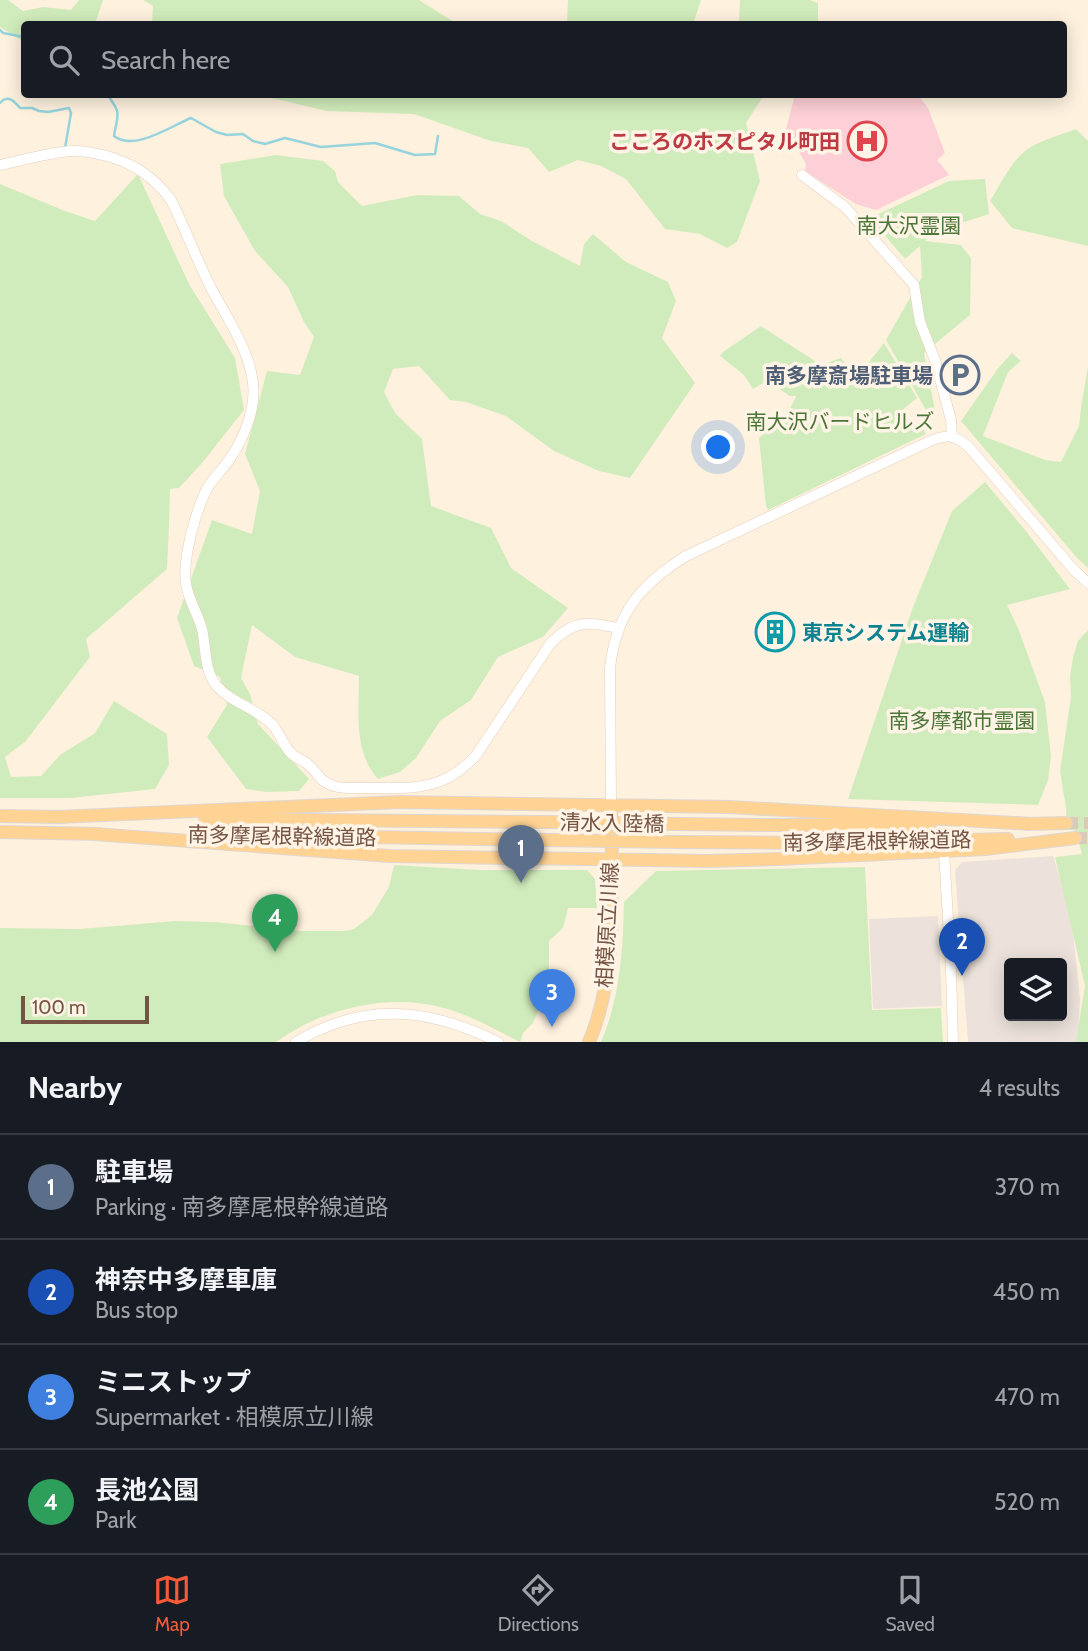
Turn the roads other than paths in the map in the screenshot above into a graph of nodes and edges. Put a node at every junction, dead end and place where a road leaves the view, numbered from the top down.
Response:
1 (0, 165) edge
2 (802, 176) dead end
3 (952, 437) junction
4 (1088, 583) edge
5 (618, 628) junction
6 (611, 805) junction
7 (0, 816) edge
8 (58, 817) junction
9 (544, 822) joint
10 (1066, 823) tunnel mouth
11 (679, 824) joint
12 (1032, 824) junction
13 (0, 831) edge
14 (94, 834) junction
15 (545, 840) joint
16 (679, 842) joint
17 (944, 851) junction
18 (611, 859) junction
19 (296, 1042) edge
20 (498, 1042) edge
21 (589, 1042) edge
22 (953, 1042) edge

1 - 5 street
2 - 3 street
3 - 4 street
3 - 5 street
5 - 6 street
6 - 8 main road
6 - 12 main road
6 - 18 main road, 相模原立川線
7 - 8 main road, 南多摩尾根幹線道路
8 - 9 main road, 南多摩尾根幹線道路
9 - 11 main road, 清水入陸橋, bridge
10 - 12 main road, 南多摩尾根幹線道路
11 - 12 main road, 南多摩尾根幹線道路
13 - 14 main road, 南多摩尾根幹線道路
14 - 15 main road, 南多摩尾根幹線道路
14 - 18 main road
15 - 16 main road, 清水入陸橋, bridge
16 - 17 main road, 南多摩尾根幹線道路
17 - 18 main road
17 - 22 street
18 - 21 main road, 相模原立川線
19 - 20 street

